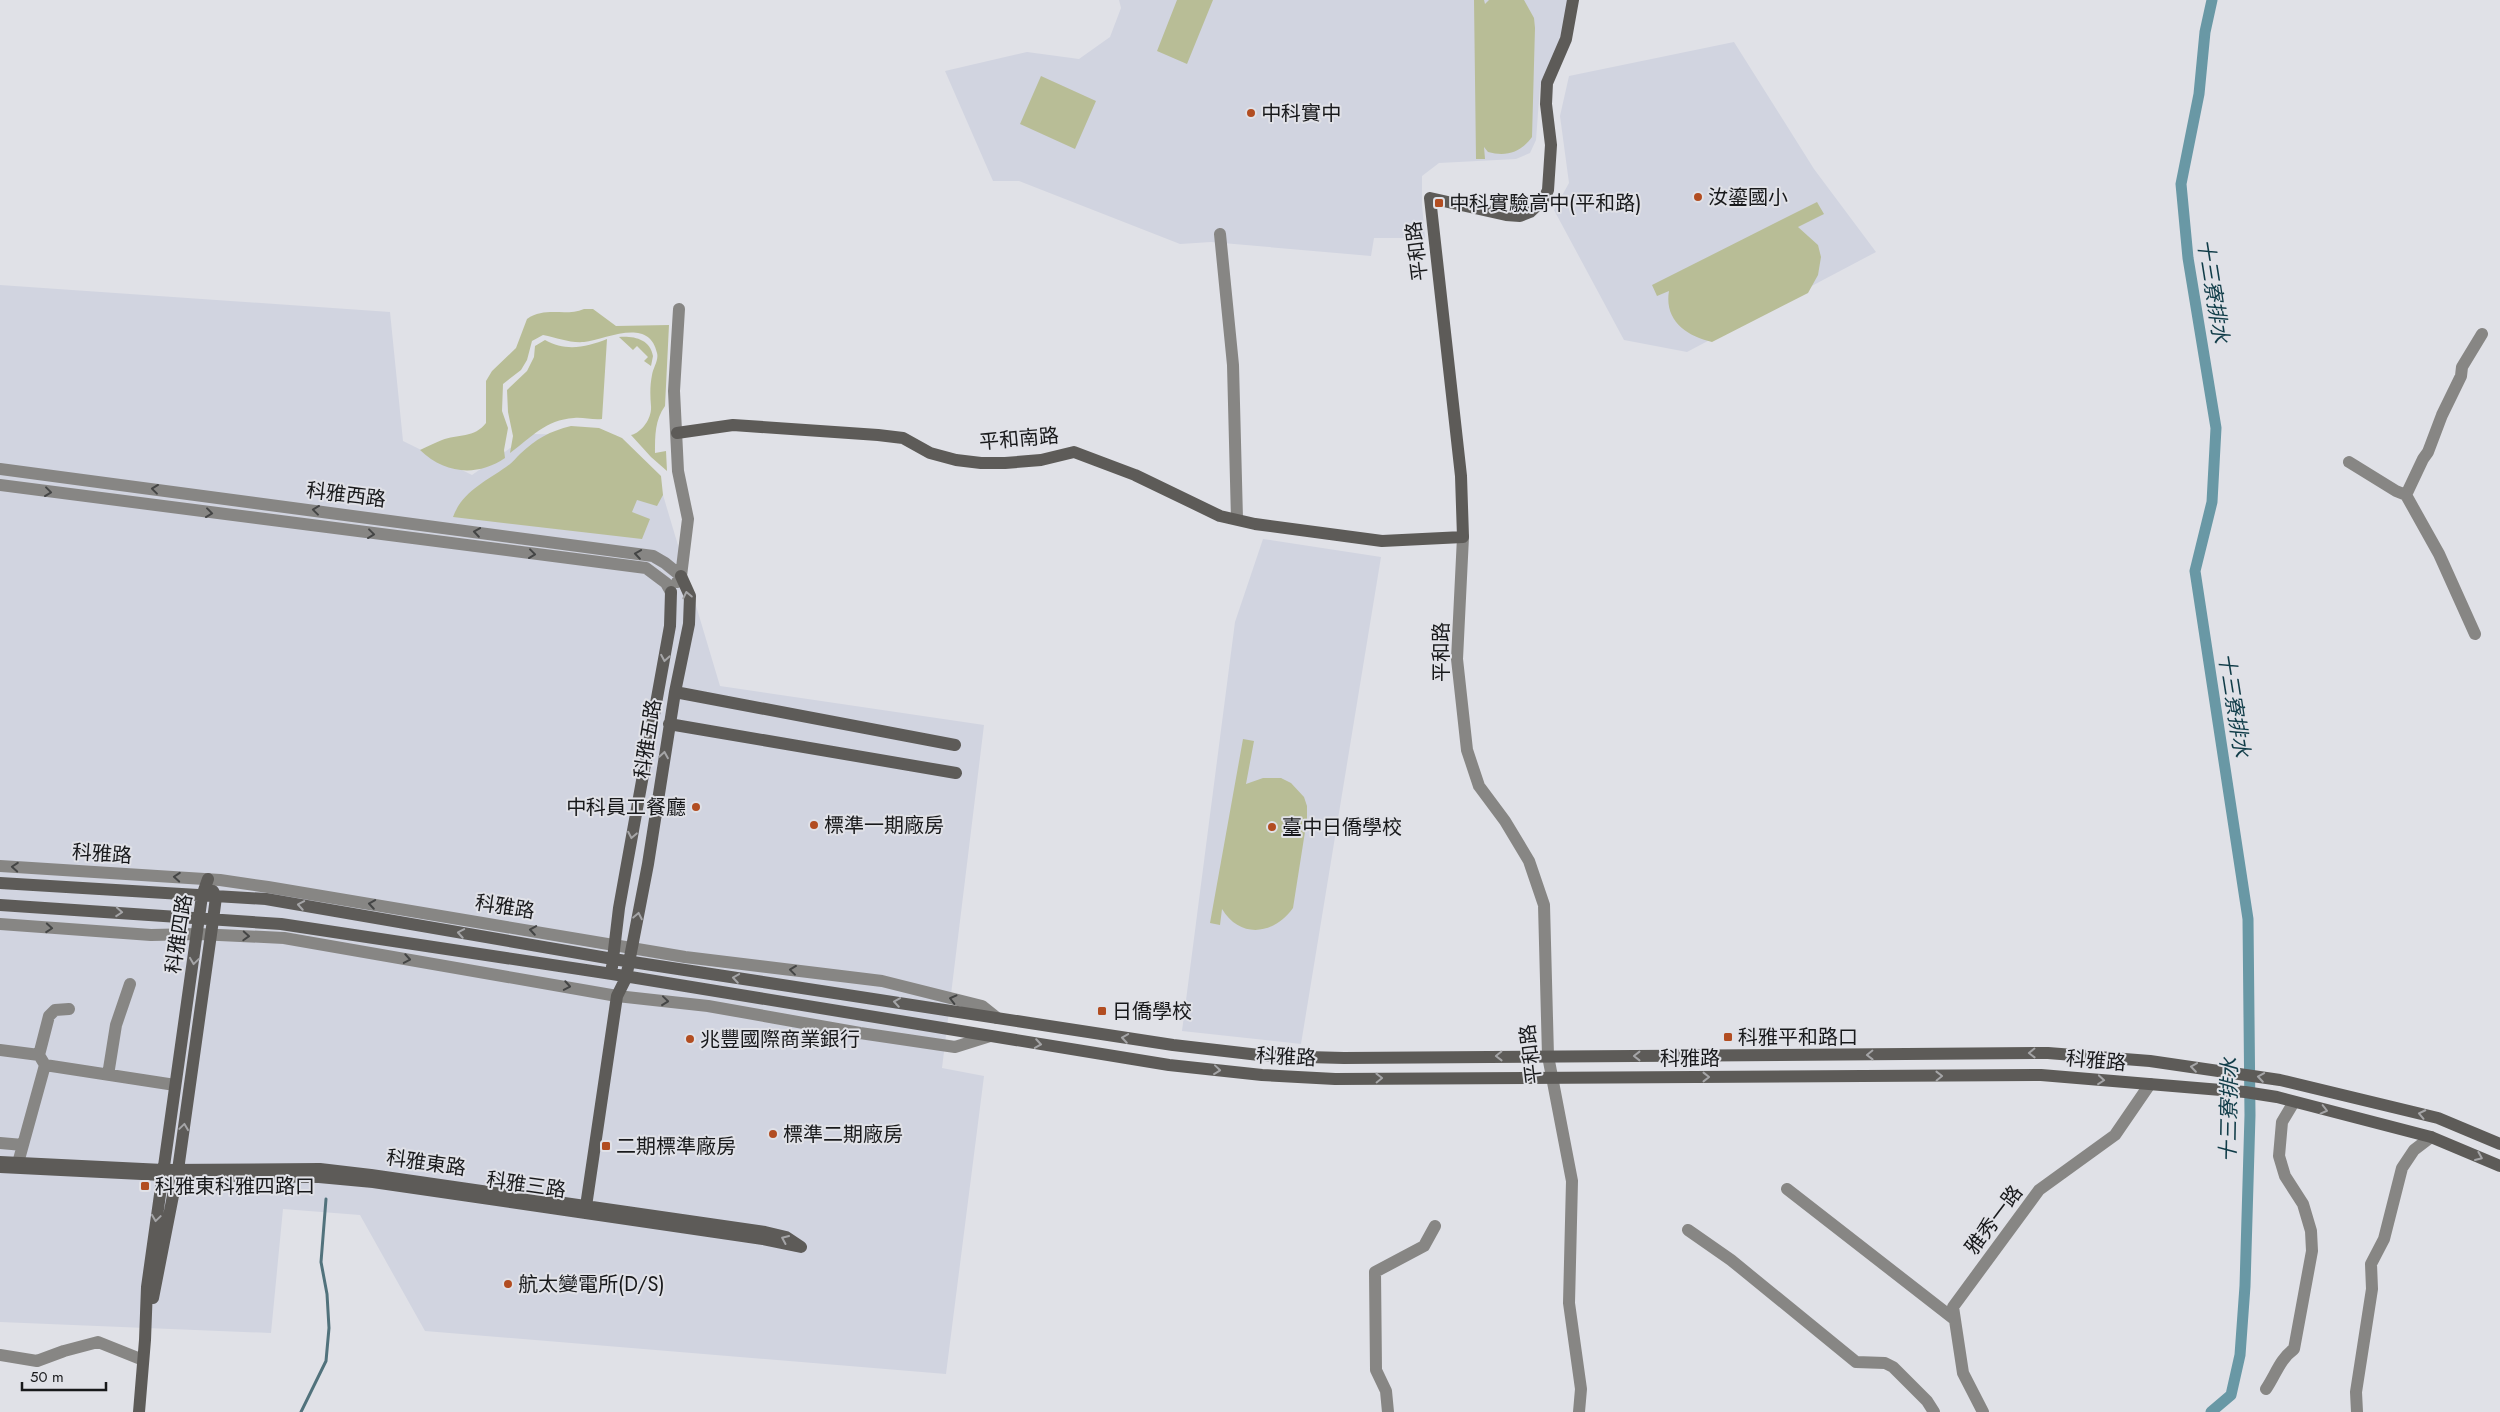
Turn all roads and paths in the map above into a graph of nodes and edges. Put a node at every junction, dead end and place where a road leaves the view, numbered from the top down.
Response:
1 (1573, 0) edge
2 (1220, 234) dead end
3 (679, 309) dead end
4 (2482, 334) dead end
5 (677, 433) junction
6 (2349, 462) dead end
7 (0, 469) edge
8 (0, 485) edge
9 (2406, 495) junction
10 (1237, 519) junction
11 (1463, 537) junction
12 (680, 576) junction
13 (671, 592) junction
14 (2475, 634) dead end
15 (675, 692) junction
16 (669, 724) junction
17 (955, 745) dead end
18 (956, 773) dead end
19 (0, 866) edge
20 (208, 879) junction
21 (0, 883) edge
22 (202, 896) junction
23 (216, 897) junction
24 (0, 905) edge
25 (200, 919) junction
26 (213, 920) junction
27 (0, 924) edge
28 (204, 934) junction
29 (615, 944) junction
30 (632, 947) junction
31 (613, 959) junction
32 (629, 961) junction
33 (612, 974) junction
34 (626, 978) junction
35 (130, 984) dead end
36 (617, 996) junction
37 (68, 1009) dead end
38 (997, 1018) junction
39 (990, 1036) junction
40 (0, 1050) edge
41 (1548, 1056) junction
42 (42, 1060) junction
43 (108, 1075) junction
44 (1552, 1076) junction
45 (2150, 1084) junction
46 (176, 1085) junction
47 (2294, 1102) junction
48 (2431, 1137) junction
49 (0, 1143) edge
50 (2500, 1144) edge
51 (23, 1145) junction
52 (0, 1162) edge
53 (18, 1163) junction
54 (2500, 1166) edge
55 (0, 1168) edge
56 (163, 1173) junction
57 (178, 1173) junction
58 (1787, 1189) dead end
59 (585, 1209) junction
60 (1435, 1226) dead end
61 (1688, 1230) dead end
62 (1954, 1319) junction
63 (145, 1340) junction
64 (0, 1355) edge
65 (143, 1360) junction
66 (2266, 1389) dead end
67 (138, 1412) edge
68 (1388, 1412) edge
69 (1579, 1412) edge
70 (1934, 1412) edge
71 (1983, 1412) edge
72 (2357, 1412) edge

1 - 11 street, 平和路
2 - 10 street
3 - 5 street
4 - 9 street
5 - 10 street, 平和南路
5 - 12 street
6 - 9 street
12 -> 7 street, 科雅西路
8 -> 13 street, 科雅西路
9 - 14 street
10 - 11 street, 平和南路
11 - 41 street, 平和路
12 - 13 street
15 -> 12 street, 科雅五路
13 -> 29 street, 科雅五路
15 - 16 street, 科雅五路
15 - 17 street
16 - 18 street
30 -> 16 street, 科雅五路
20 -> 19 street, 科雅路
20 - 22 street, 科雅四路
20 - 23 street, 科雅四路
29 -> 20 street, 科雅路
21 - 22 street, 科雅路
22 - 23 street, 科雅路
22 - 25 street, 科雅四路
23 - 26 street, 科雅四路
31 -> 23 street, 科雅路
24 -> 25 street, 科雅路
25 - 26 street, 科雅路
25 - 28 street, 科雅四路
26 - 28 street, 科雅四路
26 - 33 street, 科雅路
27 -> 28 street, 科雅路
28 -> 36 street, 科雅路
28 -> 46 street, 科雅四路
57 -> 28 street, 科雅四路
29 - 30 street, 科雅路
29 - 31 street, 科雅五路
30 - 32 street, 科雅五路
38 -> 30 street, 科雅路
31 - 32 street, 科雅路
31 - 33 street, 科雅五路
32 - 34 street, 科雅五路
38 -> 32 street, 科雅路
33 - 34 street, 科雅路
33 - 36 street, 科雅五路
34 - 36 street, 科雅五路
34 - 39 street, 科雅路
35 - 43 street
36 -> 39 street, 科雅路
36 - 59 street, 科雅五路
37 - 42 street
41 -> 38 street, 科雅路
39 -> 44 street, 科雅路
40 - 42 street
41 - 44 street, 平和路
50 -> 41 street, 科雅路
42 - 43 street
42 - 51 street
43 - 46 street
44 -> 45 street, 科雅路
44 - 69 street, 平和路
45 - 47 street, 科雅路
45 - 62 street, 雅秀一路
46 - 56 street, 科雅四路
47 -> 48 street, 科雅路
47 - 66 street
48 -> 54 street, 科雅路
48 - 72 street
49 - 51 street
51 - 53 street
52 - 53 street
53 - 56 street
55 - 56 street
56 - 57 street, 科雅三路
56 -> 63 street, 科雅四路
57 - 59 street, 科雅三路
57 - 63 street, 科雅四路
58 - 62 street
59 -> 59 street, 科雅三路
60 - 68 street
61 - 70 street
62 - 71 street, 雅秀一路
63 - 65 street
64 - 65 street
65 - 67 street

